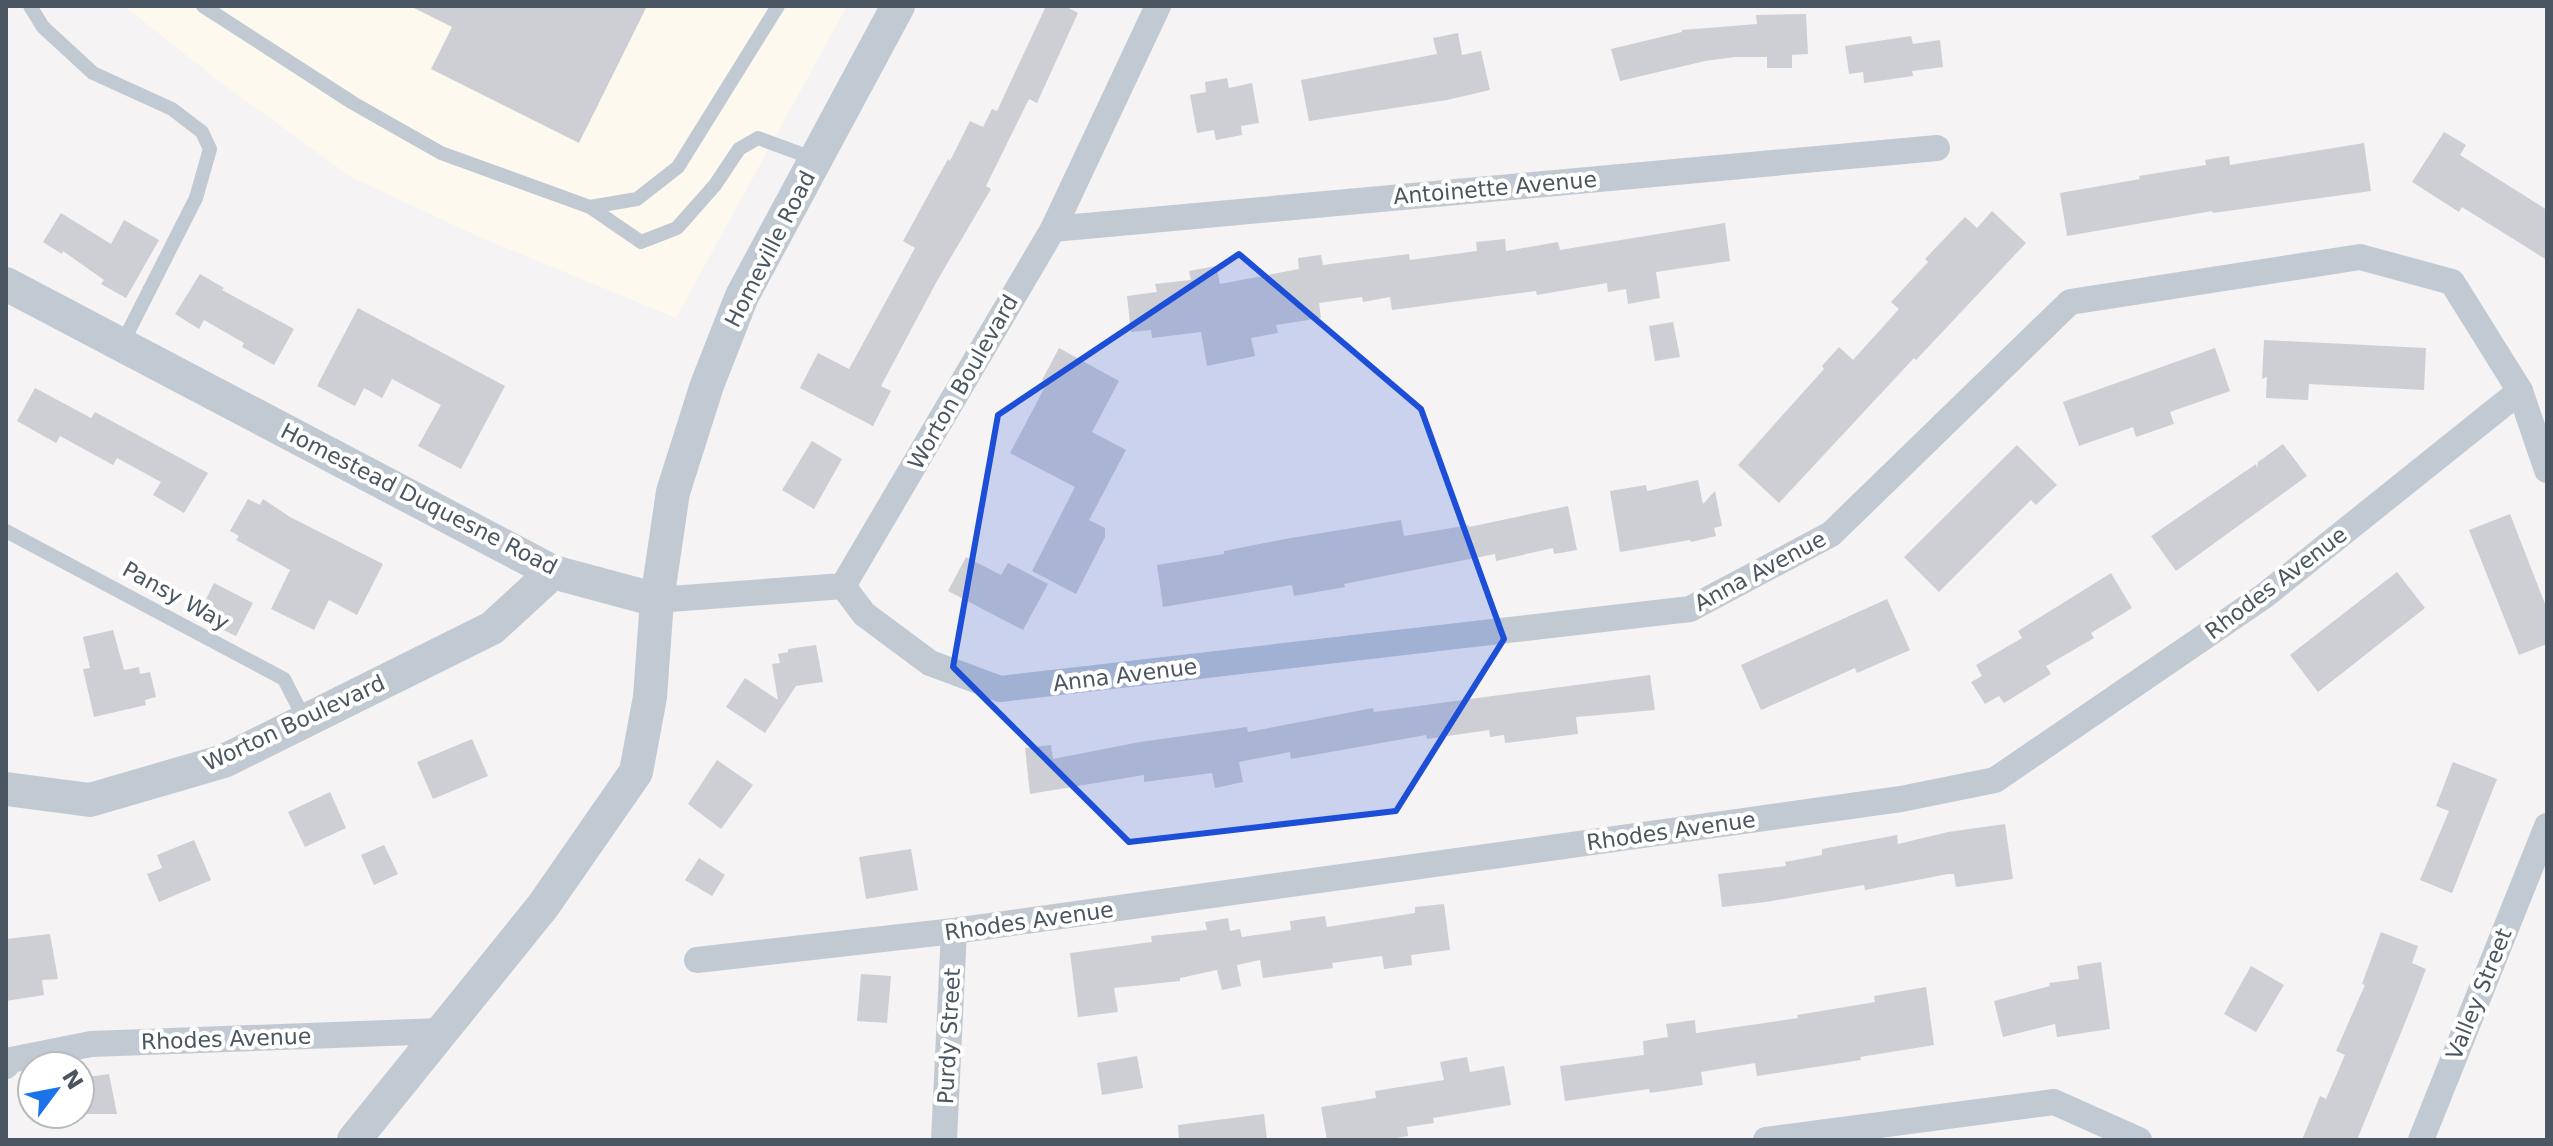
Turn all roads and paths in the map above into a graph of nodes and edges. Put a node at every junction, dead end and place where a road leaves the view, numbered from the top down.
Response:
1 (30, 6) edge
2 (203, 6) edge
3 (778, 6) edge
4 (898, 6) edge
5 (1158, 6) edge
6 (1937, 148) dead end
7 (816, 159) junction
8 (590, 207) junction
9 (1053, 229) junction
10 (6, 284) edge
11 (122, 344) junction
12 (2520, 391) junction
13 (2547, 470) edge
14 (6, 531) edge
15 (553, 572) junction
16 (843, 586) junction
17 (657, 600) junction
18 (305, 720) junction
19 (6, 789) edge
20 (2544, 842) edge
21 (954, 931) junction
22 (697, 960) dead end
23 (441, 1031) junction
24 (9, 1063) edge
25 (354, 1140) edge
26 (944, 1140) edge
27 (1766, 1140) edge
28 (2139, 1140) edge
29 (2421, 1140) edge

1 - 11 lane
2 - 8 lane
3 - 8 lane
4 - 7 street, Homeville Road
5 - 9 street, Worton Boulevard
6 - 9 street, Antoinette Avenue
7 - 8 lane
7 - 17 street, Homeville Road
9 - 16 street, Worton Boulevard
10 - 11 street, Homestead Duquesne Road
11 - 15 street, Homestead Duquesne Road
12 - 13 street, Anna Avenue
12 - 16 street, Anna Avenue
12 - 21 street, Rhodes Avenue
14 - 18 lane, Pansy Way
15 - 17 street, Homestead Duquesne Road
15 - 18 street, Worton Boulevard
16 - 17 street
17 - 23 street
18 - 19 street, Worton Boulevard
20 - 29 street, Valley Street
21 - 22 street, Rhodes Avenue
21 - 26 street, Purdy Street
23 - 24 street, Rhodes Avenue
23 - 25 street
27 - 28 street

